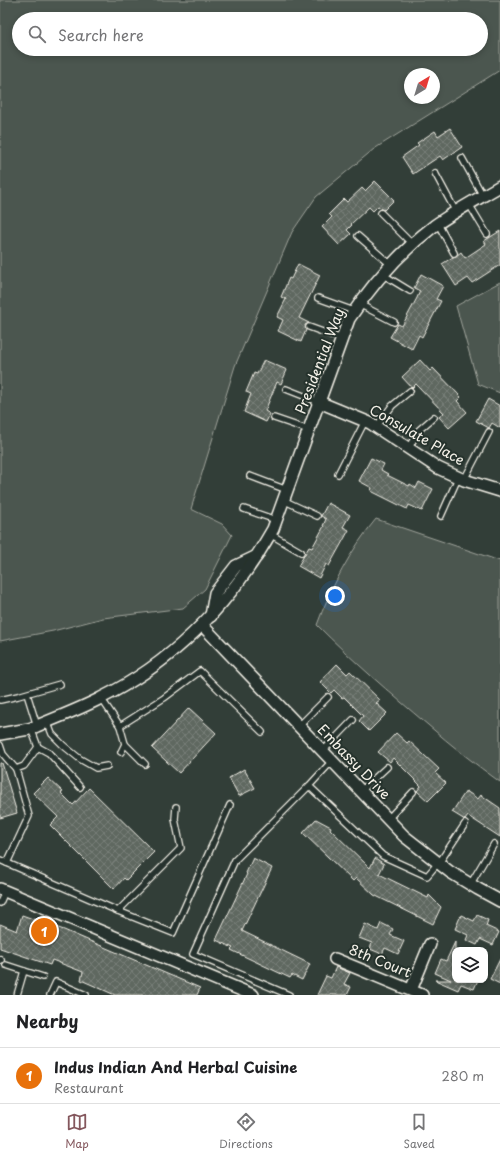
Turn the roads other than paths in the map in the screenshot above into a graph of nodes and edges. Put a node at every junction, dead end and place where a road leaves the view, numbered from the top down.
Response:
1 (462, 158) dead end
2 (435, 173) dead end
3 (500, 186) edge
4 (483, 196) junction
5 (468, 204) junction
6 (456, 212) junction
7 (381, 214) dead end
8 (438, 224) junction
9 (487, 234) dead end
10 (358, 236) dead end
11 (412, 244) junction
12 (454, 253) dead end
13 (390, 265) junction
14 (382, 274) junction
15 (410, 291) dead end
16 (318, 298) dead end
17 (356, 308) junction
18 (394, 322) dead end
19 (309, 327) dead end
20 (342, 339) junction
21 (286, 389) dead end
22 (410, 391) dead end
23 (319, 402) junction
24 (434, 417) dead end
25 (274, 418) dead end
26 (364, 421) junction
27 (376, 427) junction
28 (309, 430) junction
29 (489, 432) dead end
30 (407, 449) junction
31 (338, 474) dead end
32 (250, 476) dead end
33 (461, 479) junction
34 (500, 491) edge
35 (285, 495) junction
36 (244, 509) dead end
37 (318, 516) dead end
38 (441, 516) dead end
39 (276, 520) junction
40 (270, 534) junction
41 (301, 552) dead end
42 (257, 556) junction
43 (211, 616) junction
44 (202, 625) junction
45 (60, 684) dead end
46 (27, 694) junction
47 (328, 697) dead end
48 (101, 698) junction
49 (0, 700) edge
50 (353, 720) dead end
51 (47, 722) junction
52 (120, 726) junction
53 (299, 726) junction
54 (34, 727) junction
55 (262, 732) dead end
56 (0, 734) edge
57 (125, 744) junction
58 (0, 745) edge
59 (38, 747) junction
60 (323, 751) junction
61 (121, 752) dead end
62 (332, 761) junction
63 (145, 764) dead end
64 (106, 766) dead end
65 (387, 767) dead end
66 (16, 769) junction
67 (309, 786) junction
68 (80, 787) dead end
69 (361, 791) junction
70 (413, 792) dead end
71 (230, 805) dead end
72 (176, 807) dead end
73 (388, 819) junction
74 (464, 824) dead end
75 (494, 844) dead end
76 (0, 860) edge
77 (7, 863) junction
78 (438, 863) junction
79 (470, 884) junction
80 (3, 890) edge
81 (500, 901) edge
82 (0, 903) edge
83 (118, 911) junction
84 (430, 944) dead end
85 (335, 959) dead end
86 (6, 965) dead end
87 (24, 971) junction
88 (43, 977) dead end
89 (411, 990) junction
90 (17, 995) edge
91 (50, 995) edge
92 (86, 995) edge
93 (253, 995) edge
94 (289, 995) edge
95 (422, 995) edge

1 - 4 lane
2 - 6 lane
3 - 4 street, Presidential Way
4 - 5 street, Presidential Way
5 - 6 street, Presidential Way
5 - 9 lane
6 - 8 street, Presidential Way
7 - 11 lane
8 - 11 street, Presidential Way
8 - 12 lane
10 - 13 lane
11 - 13 street, Presidential Way
13 - 14 street, Presidential Way
14 - 15 lane
14 - 17 street, Presidential Way
16 - 17 lane
17 - 18 lane
17 - 20 street, Presidential Way
19 - 20 lane
20 - 23 street, Presidential Way
21 - 23 lane
22 - 27 lane
23 - 26 street, Consulate Place
23 - 28 street, Presidential Way
24 - 30 lane
25 - 28 lane
26 - 27 street, Consulate Place
26 - 31 lane
27 - 30 street, Consulate Place
28 - 35 street, Presidential Way
29 - 33 lane
30 - 33 street, Consulate Place
32 - 35 lane
33 - 34 street, Consulate Place
33 - 38 lane
35 - 37 lane
35 - 39 street, Presidential Way
36 - 39 lane
39 - 40 street, Presidential Way
40 - 41 lane
40 - 42 street, Presidential Way
42 - 43 street, Presidential Way
42 - 43 street
43 - 44 street, Presidential Way
44 - 48 street, Presidential Way
44 - 53 street, Embassy Drive
45 - 46 lane
46 - 49 lane
46 - 54 lane
47 - 53 lane
48 - 51 street, Presidential Way
48 - 52 lane
50 - 60 lane
51 - 54 street, Presidential Way
51 - 64 lane
52 - 55 lane
52 - 57 lane
53 - 60 street, Embassy Drive
54 - 56 street, Presidential Way
54 - 59 lane
57 - 61 lane
57 - 63 lane
58 - 66 lane
59 - 66 lane
59 - 68 lane
60 - 62 street, Embassy Drive
62 - 67 lane
62 - 69 street, Embassy Drive
65 - 69 lane
66 - 77 lane
67 - 78 lane
67 - 94 lane
69 - 73 street, Embassy Drive
70 - 73 lane
71 - 83 lane
72 - 83 lane
73 - 78 street, Embassy Drive
74 - 78 lane
75 - 79 lane
76 - 77 lane
77 - 83 lane
78 - 79 street, Embassy Drive
79 - 81 street, Embassy Drive
80 - 82 lane
80 - 93 street
84 - 89 street, 8th Court
85 - 89 street, 8th Court
86 - 87 lane
87 - 88 lane
87 - 90 lane
89 - 95 street
91 - 92 lane

